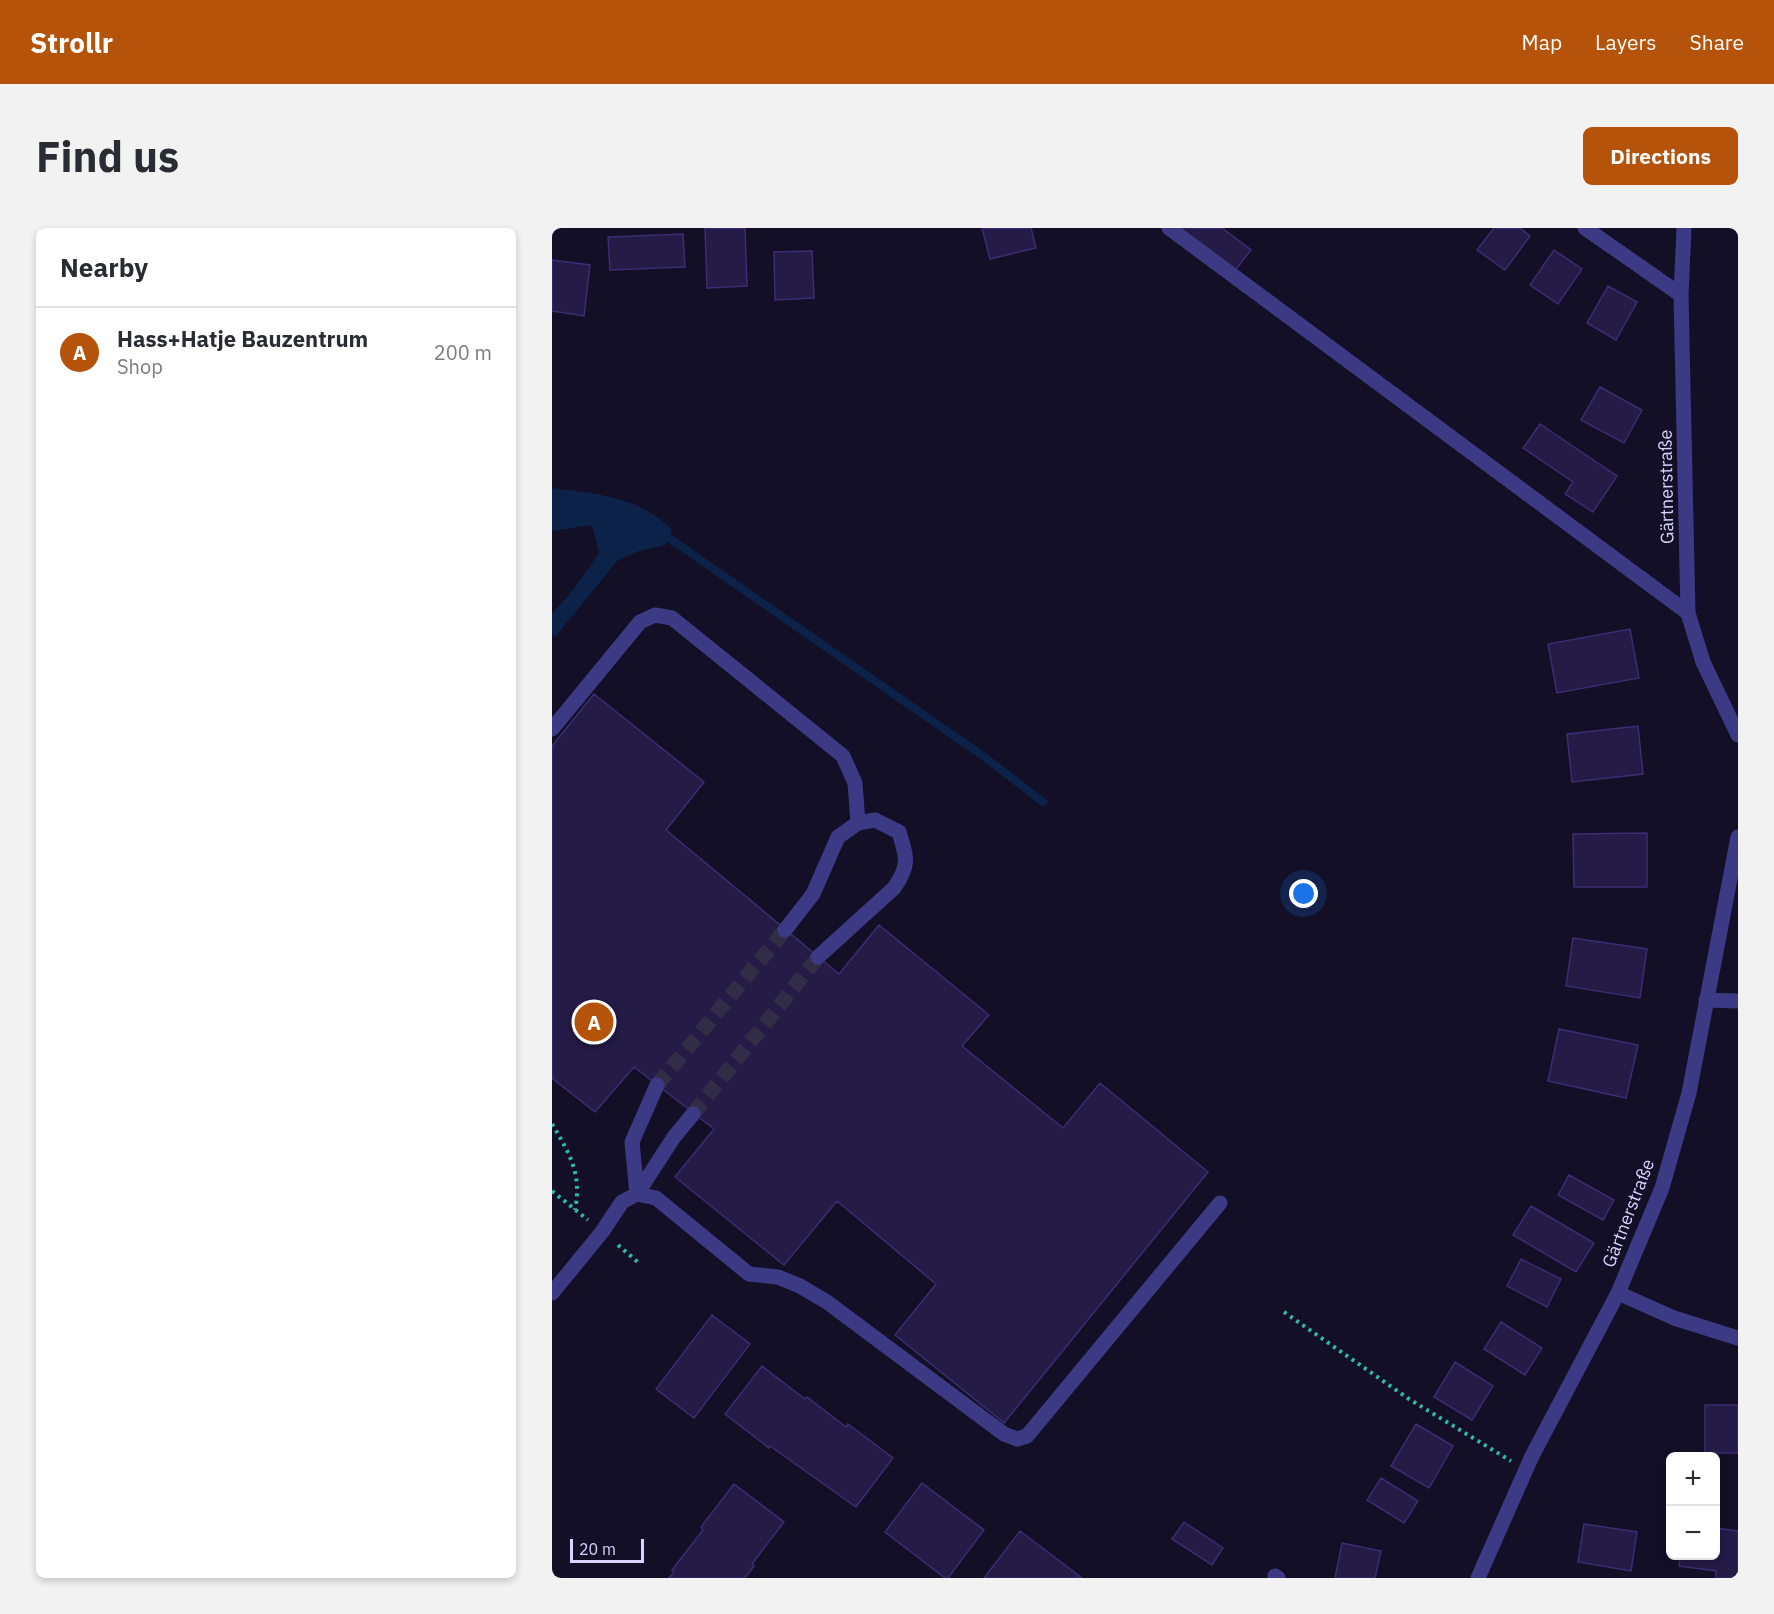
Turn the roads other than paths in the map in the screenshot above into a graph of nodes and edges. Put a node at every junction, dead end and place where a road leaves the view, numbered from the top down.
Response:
1 (1169, 228) edge
2 (1585, 228) edge
3 (1684, 228) edge
4 (1681, 294) junction
5 (1688, 613) junction
6 (552, 729) edge
7 (1738, 735) edge
8 (858, 823) junction
9 (1738, 837) edge
10 (785, 930) tunnel mouth
11 (818, 957) tunnel mouth
12 (1706, 1000) junction
13 (1738, 1001) edge
14 (657, 1085) tunnel mouth
15 (693, 1114) tunnel mouth
16 (638, 1194) junction
17 (1220, 1203) dead end
18 (552, 1293) edge
19 (1618, 1293) junction
20 (1738, 1338) edge
21 (1478, 1578) edge

1 - 5 street
2 - 4 street
3 - 4 street, Gärtnerstraße
4 - 5 street, Gärtnerstraße
5 - 7 street, Gärtnerstraße
6 - 8 street
8 - 10 street
8 - 11 street
9 - 12 street, Gärtnerstraße
12 - 13 street
12 - 19 street, Gärtnerstraße
14 - 16 street
15 - 16 street
16 - 17 street
16 - 18 street
19 - 20 street
19 - 21 street, Gärtnerstraße

